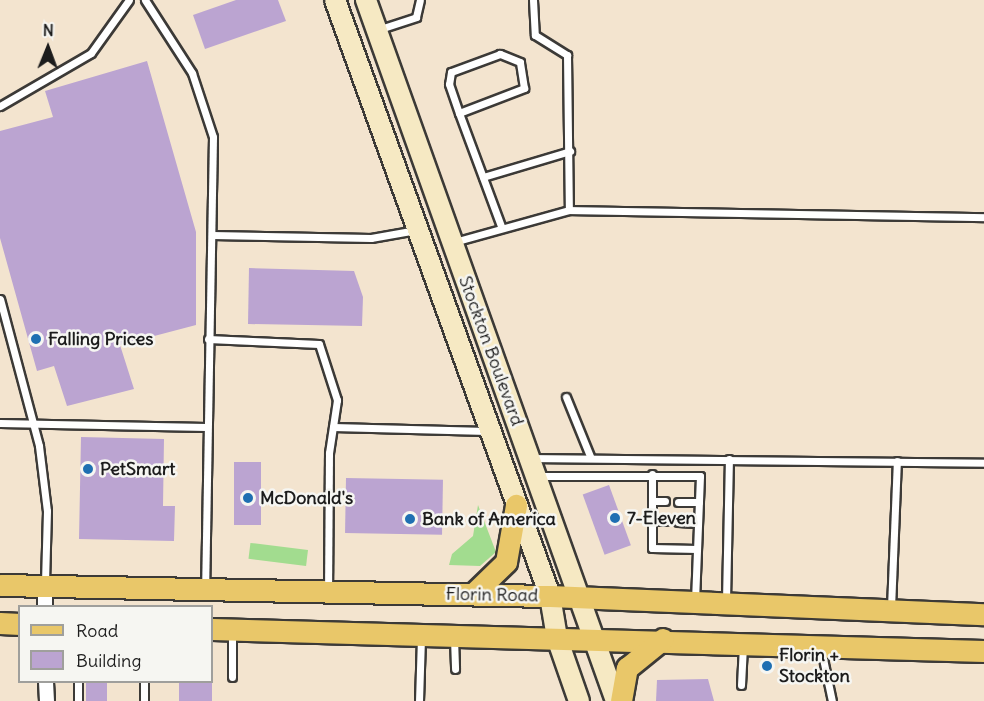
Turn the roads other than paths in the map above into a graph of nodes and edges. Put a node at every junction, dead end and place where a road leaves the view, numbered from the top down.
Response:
1 (129, 0) edge
2 (145, 0) edge
3 (335, 0) edge
4 (366, 0) edge
5 (420, 0) edge
6 (533, 0) edge
7 (377, 30) junction
8 (0, 106) edge
9 (459, 112) junction
10 (570, 151) junction
11 (483, 177) junction
12 (570, 210) junction
13 (984, 217) edge
14 (501, 226) junction
15 (416, 230) junction
16 (213, 235) junction
17 (453, 243) junction
18 (0, 299) edge
19 (208, 339) junction
20 (566, 397) dead end
21 (33, 420) junction
22 (0, 423) edge
23 (206, 427) junction
24 (333, 427) junction
25 (488, 431) junction
26 (590, 456) junction
27 (729, 459) junction
28 (897, 461) junction
29 (984, 463) edge
30 (533, 467) junction
31 (652, 474) junction
32 (652, 501) junction
33 (665, 501) dead end
34 (678, 502) dead end
35 (699, 502) junction
36 (516, 505) junction
37 (652, 520) junction
38 (665, 521) dead end
39 (678, 522) dead end
40 (698, 523) junction
41 (697, 549) junction
42 (0, 585) edge
43 (205, 589) junction
44 (328, 591) junction
45 (473, 594) junction
46 (45, 596) edge
47 (550, 596) junction
48 (579, 597) junction
49 (695, 602) junction
50 (726, 603) junction
51 (891, 610) junction
52 (984, 614) edge
53 (0, 623) edge
54 (18, 624) edge
55 (222, 629) edge
56 (422, 634) junction
57 (454, 635) junction
58 (593, 636) junction
59 (556, 638) junction
60 (663, 639) junction
61 (744, 642) junction
62 (820, 645) junction
63 (984, 651) edge
64 (455, 669) dead end
65 (232, 677) dead end
66 (46, 683) edge
67 (78, 683) edge
68 (144, 683) edge
69 (741, 685) dead end
70 (47, 701) edge
71 (78, 701) edge
72 (144, 701) edge
73 (419, 701) edge
74 (579, 701) edge
75 (616, 701) edge
76 (621, 701) edge
77 (832, 701) edge

1 - 8 lane
2 - 16 lane
3 - 15 main road, Stockton Boulevard
4 - 7 main road, Stockton Boulevard
5 - 7 lane
6 - 10 lane
7 - 17 main road, Stockton Boulevard
9 - 9 lane
9 - 11 lane
10 - 11 lane
10 - 12 lane
11 - 14 lane
12 - 13 lane
12 - 14 lane
14 - 17 lane
15 - 16 lane
15 - 25 main road, Stockton Boulevard
16 - 19 lane
17 - 30 main road, Stockton Boulevard
18 - 21 lane
19 - 23 lane
19 - 24 lane
20 - 26 lane
21 - 22 lane
21 - 23 lane
21 - 46 lane
23 - 43 lane
24 - 25 lane
24 - 44 lane
25 - 36 main road, Stockton Boulevard
26 - 27 lane
26 - 30 lane
27 - 28 lane
27 - 50 lane
28 - 29 lane
28 - 51 lane
30 - 31 lane
30 - 48 main road, Stockton Boulevard
31 - 32 lane
31 - 35 lane
32 - 33 lane
32 - 37 lane
34 - 35 lane
35 - 40 lane
36 - 45 main road
36 - 47 main road, Stockton Boulevard
37 - 38 lane
37 - 41 lane
39 - 40 lane
40 - 41 lane
41 - 49 lane
42 - 46 main road, Florin Road
43 - 44 main road, Florin Road
43 - 46 main road, Florin Road
44 - 45 main road, Florin Road
45 - 47 main road, Florin Road
47 - 48 main road, Florin Road
47 - 59 main road, Stockton Boulevard
48 - 49 main road, Florin Road
48 - 58 main road, Stockton Boulevard
49 - 50 main road, Florin Road
50 - 51 main road, Florin Road
51 - 52 main road, Florin Road
53 - 54 main road
55 - 56 main road
55 - 65 lane
56 - 57 main road
56 - 73 lane
57 - 59 main road
57 - 64 lane
58 - 59 main road
58 - 60 main road
58 - 75 main road, Stockton Boulevard
59 - 74 main road, Stockton Boulevard
60 - 61 main road
60 - 76 main road
61 - 62 main road
61 - 69 lane
62 - 63 main road
62 - 77 lane
66 - 70 street
67 - 71 lane
68 - 72 lane

